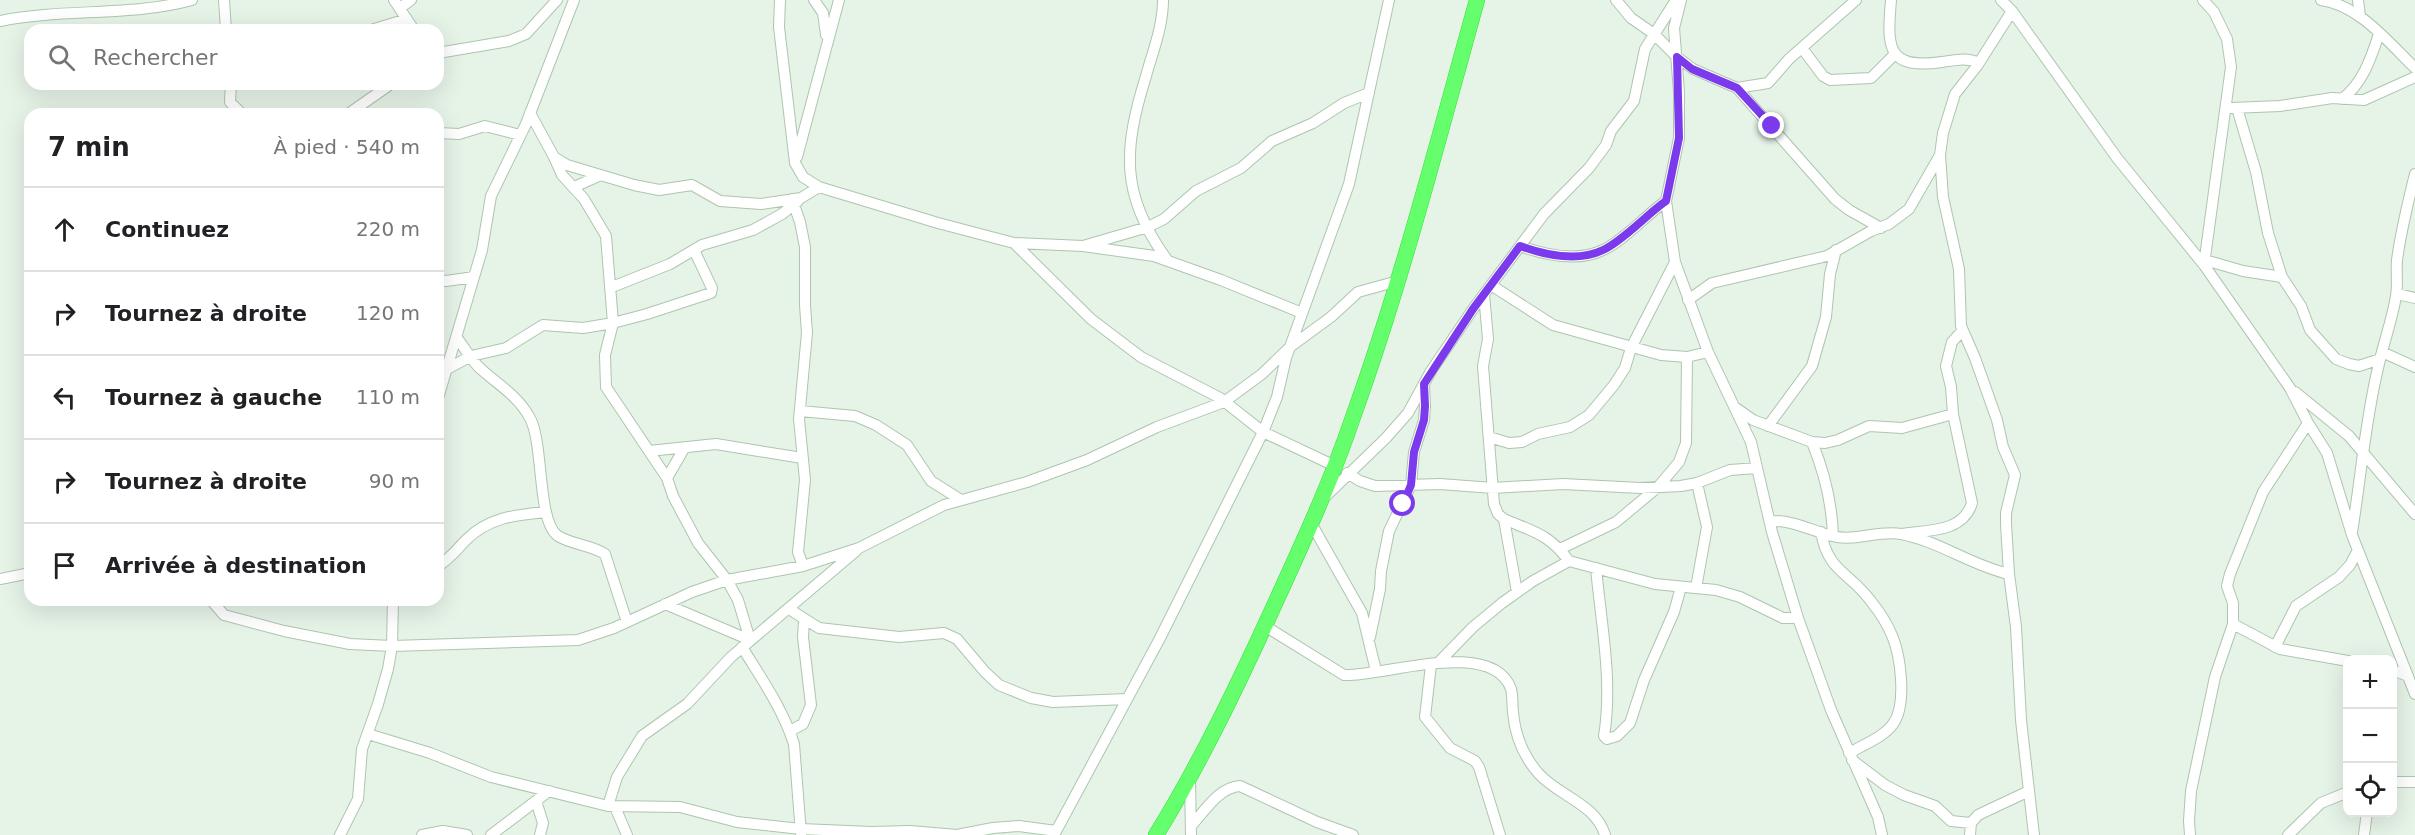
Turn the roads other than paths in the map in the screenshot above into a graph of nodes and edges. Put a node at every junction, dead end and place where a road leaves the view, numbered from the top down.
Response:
1 (192, 0) edge
2 (224, 0) edge
3 (411, 0) edge
4 (557, 0) edge
5 (574, 0) edge
6 (780, 0) edge
7 (814, 0) edge
8 (839, 0) edge
9 (1163, 0) edge
10 (1389, 0) edge
11 (1477, 0) edge
12 (1616, 0) edge
13 (1676, 0) edge
14 (1681, 0) edge
15 (1856, 0) edge
16 (1891, 0) edge
17 (2001, 0) edge
18 (2203, 0) edge
19 (2321, 0) edge
20 (2358, 0) edge
21 (397, 4) edge
22 (2012, 11) junction
23 (2360, 16) junction
24 (407, 20) junction
25 (0, 21) edge
26 (226, 24) edge
27 (393, 24) edge
28 (410, 24) edge
29 (1654, 34) junction
30 (2379, 34) junction
31 (826, 41) junction
32 (1802, 48) junction
33 (444, 51) edge
34 (1895, 54) junction
35 (1677, 57) junction
36 (1979, 63) junction
37 (2415, 68) edge
38 (2415, 77) edge
39 (1737, 88) junction
40 (231, 90) edge
41 (382, 90) edge
42 (1369, 93) junction
43 (2342, 99) junction
44 (236, 108) edge
45 (356, 108) edge
46 (2225, 108) junction
47 (2237, 108) junction
48 (530, 113) junction
49 (444, 133) edge
50 (520, 135) junction
51 (1940, 155) junction
52 (554, 157) junction
53 (795, 163) junction
54 (2415, 174) edge
55 (601, 175) junction
56 (819, 187) junction
57 (574, 188) junction
58 (795, 200) junction
59 (1666, 201) junction
60 (1148, 227) junction
61 (1881, 228) junction
62 (1014, 243) junction
63 (1083, 246) junction
64 (1520, 246) junction
65 (694, 250) junction
66 (1836, 250) junction
67 (1168, 261) junction
68 (1676, 262) junction
69 (2205, 263) junction
70 (474, 277) junction
71 (2282, 277) junction
72 (444, 281) edge
73 (1398, 281) junction
74 (1665, 284) junction
75 (1683, 286) junction
76 (612, 287) junction
77 (1487, 289) junction
78 (2397, 294) junction
79 (2415, 298) edge
80 (1688, 300) junction
81 (1302, 313) junction
82 (614, 323) junction
83 (1962, 331) junction
84 (457, 338) junction
85 (1290, 346) junction
86 (1630, 348) junction
87 (1708, 352) junction
88 (2381, 355) junction
89 (471, 356) junction
90 (1687, 357) junction
91 (2415, 367) edge
92 (447, 369) junction
93 (444, 379) edge
94 (1424, 384) junction
95 (2290, 388) junction
96 (1224, 402) junction
97 (1733, 406) junction
98 (800, 411) junction
99 (1953, 414) junction
100 (2308, 423) junction
101 (1768, 426) junction
102 (1263, 432) junction
103 (1489, 437) junction
104 (1812, 442) junction
105 (686, 447) junction
106 (2362, 450) junction
107 (648, 451) junction
108 (802, 458) junction
109 (1757, 468) junction
110 (1341, 470) junction
111 (667, 478) junction
112 (1697, 483) junction
113 (1411, 485) junction
114 (1658, 487) junction
115 (1492, 488) junction
116 (961, 500) junction
117 (2410, 506) edge
118 (546, 512) junction
119 (2415, 514) edge
120 (1504, 519) junction
121 (1770, 521) junction
122 (1311, 524) junction
123 (1821, 532) junction
124 (1901, 534) junction
125 (2352, 535) junction
126 (1833, 536) junction
127 (859, 548) junction
128 (1560, 549) junction
129 (2358, 550) junction
130 (1569, 561) junction
131 (444, 562) edge
132 (803, 566) junction
133 (1596, 568) junction
134 (24, 574) edge
135 (2009, 574) junction
136 (0, 579) edge
137 (727, 580) junction
138 (1681, 587) junction
139 (1696, 588) junction
140 (1517, 592) junction
141 (665, 604) junction
142 (216, 606) edge
143 (393, 606) edge
144 (789, 609) junction
145 (1798, 618) junction
146 (804, 620) junction
147 (627, 622) junction
148 (2234, 624) junction
149 (1265, 626) junction
150 (1370, 637) junction
151 (746, 644) junction
152 (392, 646) junction
153 (2275, 646) junction
154 (2394, 655) edge
155 (2343, 660) edge
156 (2397, 660) edge
157 (1434, 664) junction
158 (1377, 671) junction
159 (2397, 672) edge
160 (2408, 676) junction
161 (2415, 694) edge
162 (1127, 699) junction
163 (790, 731) junction
164 (368, 734) junction
165 (1851, 757) junction
166 (1190, 781) junction
167 (2397, 782) edge
168 (2415, 782) edge
169 (549, 791) junction
170 (2030, 791) junction
171 (2343, 794) edge
172 (536, 801) junction
173 (612, 807) junction
174 (2366, 817) edge
175 (1971, 823) junction
176 (1191, 831) edge
177 (801, 832) edge
178 (1055, 833) edge
179 (884, 834) edge
180 (340, 835) edge
181 (422, 835) edge
182 (467, 835) edge
183 (491, 835) edge
184 (540, 835) edge
185 (627, 835) edge
186 (947, 835) edge
187 (1156, 835) edge
188 (1353, 835) edge
189 (1500, 835) edge
190 (1605, 835) edge
191 (1882, 835) edge
192 (1970, 835) edge
193 (2034, 835) edge
194 (2190, 835) edge
195 (2288, 835) edge
196 (2364, 835) edge

1 - 25 street
2 - 26 street
3 - 21 street
4 - 33 street
5 - 48 street
6 - 53 street
7 - 31 street
8 - 31 street
9 - 60 street
10 - 42 street
11 - 73 highway
12 - 29 street
13 - 29 street
14 - 35 street
15 - 32 street
16 - 34 street
17 - 22 street
18 - 46 street
19 - 23 street
20 - 23 street
21 - 24 street
22 - 36 street
22 - 69 street
23 - 30 street
24 - 27 street
24 - 28 street
29 - 35 street
29 - 64 street
30 - 37 street
30 - 43 street
31 - 53 street
32 - 34 street
32 - 39 street
34 - 36 street
35 - 39 street
35 - 59 street
36 - 51 street
38 - 43 street
39 - 61 street
40 - 44 street
41 - 45 street
42 - 60 street
42 - 81 street
43 - 47 street
46 - 47 street
46 - 69 street
47 - 71 street
48 - 50 street
48 - 52 street
49 - 50 street
50 - 70 street
51 - 61 street
51 - 83 street
52 - 55 street
52 - 57 street
53 - 56 street
54 - 78 street
55 - 57 street
55 - 58 street
56 - 58 street
56 - 62 street
57 - 76 street
58 - 65 street
58 - 98 street
59 - 64 street
59 - 68 street
60 - 63 street
60 - 67 street
61 - 66 street
62 - 63 street
62 - 96 street
63 - 67 street
64 - 77 street
65 - 76 street
65 - 82 street
66 - 80 street
66 - 101 street
67 - 81 street
68 - 74 street
68 - 75 street
69 - 71 street
69 - 95 street
70 - 72 street
70 - 84 street
71 - 88 street
73 - 85 street
73 - 110 highway
74 - 75 street
74 - 86 street
75 - 80 street
76 - 82 street
77 - 86 street
77 - 94 street
77 - 103 street
78 - 79 street
78 - 88 street
80 - 87 street
81 - 85 street
82 - 89 street
82 - 107 street
83 - 99 street
83 - 135 street
84 - 89 street
84 - 92 street
85 - 96 street
85 - 102 street
86 - 90 street
86 - 103 street
87 - 90 street
87 - 97 street
88 - 91 street
88 - 106 street
89 - 92 street
89 - 118 street
90 - 114 street
92 - 93 street
94 - 110 street
94 - 113 street
95 - 100 street
95 - 106 street
96 - 102 street
96 - 116 street
97 - 101 street
97 - 109 street
98 - 108 street
98 - 116 street
99 - 104 street
99 - 124 street
100 - 125 street
100 - 148 street
101 - 104 street
102 - 110 street
102 - 162 street
103 - 115 street
104 - 126 street
105 - 107 street
105 - 108 street
105 - 111 street
106 - 117 street
106 - 125 street
107 - 111 street
108 - 132 street
109 - 112 street
109 - 121 street
110 - 113 street
110 - 122 highway
111 - 137 street
112 - 114 street
112 - 139 street
113 - 115 street
113 - 150 street
114 - 115 street
114 - 128 street
115 - 120 street
116 - 127 street
117 - 119 street
118 - 131 street
118 - 147 street
120 - 128 street
120 - 140 street
121 - 123 street
121 - 145 street
122 - 149 highway
122 - 150 street
123 - 126 street
123 - 165 street
124 - 126 street
124 - 135 street
125 - 129 street
127 - 132 street
127 - 144 street
128 - 130 street
129 - 153 street
129 - 154 street
130 - 133 street
130 - 140 street
132 - 137 street
133 - 138 street
133 - 138 street
134 - 136 street
135 - 170 street
137 - 141 street
137 - 151 street
138 - 139 street
139 - 145 street
140 - 157 street
141 - 147 street
141 - 151 street
142 - 152 street
143 - 152 street
144 - 146 street
144 - 151 street
145 - 165 street
146 - 162 street
146 - 163 street
147 - 152 street
148 - 153 street
148 - 194 street
149 - 158 street
149 - 166 highway
150 - 158 street
151 - 163 street
151 - 173 street
152 - 164 street
153 - 155 street
156 - 160 street
157 - 158 street
157 - 189 street
157 - 190 street
159 - 160 street
160 - 161 street
162 - 178 street
163 - 177 street
164 - 169 street
164 - 180 street
165 - 175 street
165 - 191 street
166 - 176 street
166 - 187 highway
167 - 168 street
169 - 172 street
169 - 173 street
170 - 175 street
170 - 193 street
171 - 195 street
172 - 183 street
172 - 184 street
173 - 177 street
173 - 185 street
174 - 196 street
175 - 192 street
176 - 188 street
177 - 179 street
178 - 186 street
179 - 186 street
181 - 182 street

